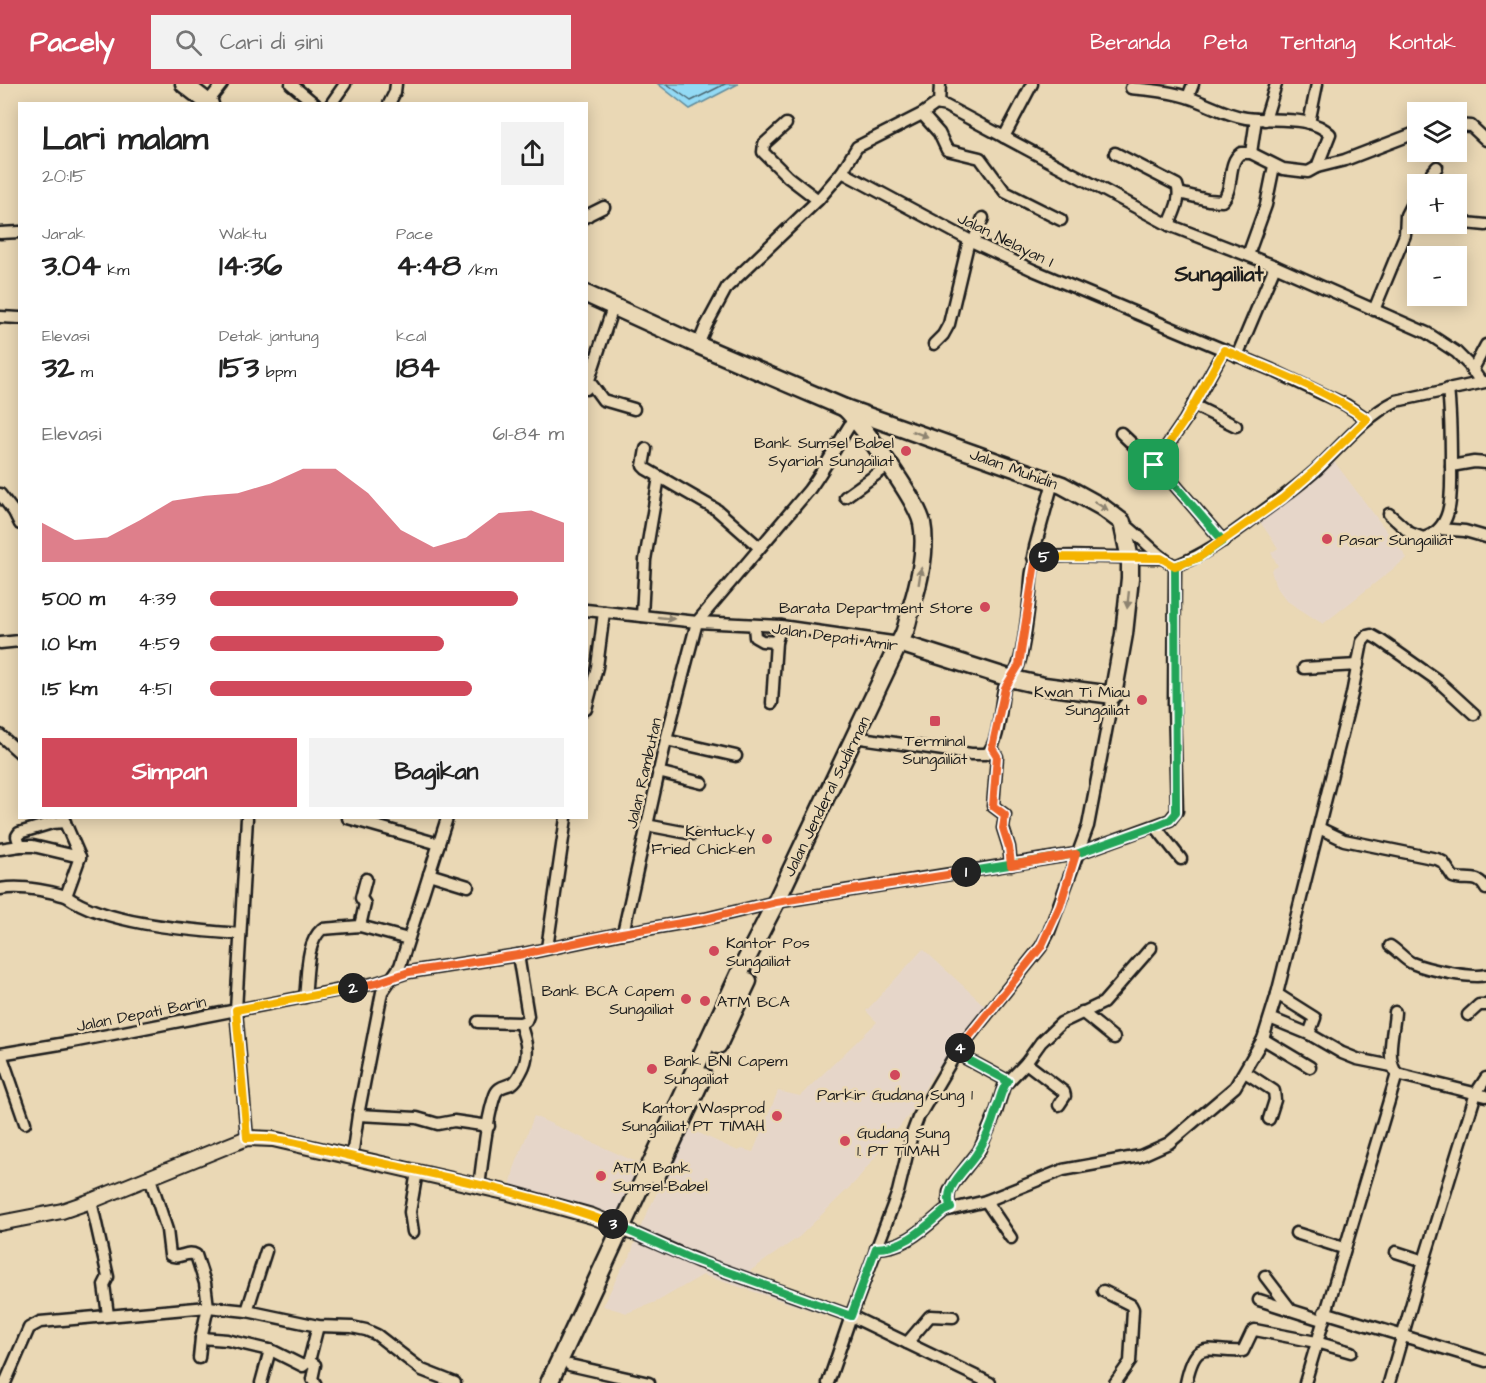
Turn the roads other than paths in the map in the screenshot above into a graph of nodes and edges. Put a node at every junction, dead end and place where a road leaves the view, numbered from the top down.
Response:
1 (184, 84) edge
2 (222, 84) edge
3 (291, 84) edge
4 (345, 84) edge
5 (396, 84) edge
6 (940, 84) edge
7 (1032, 84) edge
8 (1193, 84) edge
9 (1276, 84) edge
10 (1317, 84) edge
11 (1131, 88) dead end
12 (1188, 97) junction
13 (208, 102) edge
14 (210, 102) edge
15 (313, 102) edge
16 (332, 102) edge
17 (390, 102) edge
18 (939, 104) junction
19 (922, 114) junction
20 (1260, 119) junction
21 (1309, 123) junction
22 (786, 124) dead end
23 (1467, 124) edge
24 (1407, 136) edge
25 (1004, 137) junction
26 (1484, 138) edge
27 (1115, 153) dead end
28 (1251, 153) junction
29 (1275, 166) junction
30 (1317, 167) junction
31 (1437, 167) dead end
32 (842, 172) junction
33 (1431, 174) edge
34 (1179, 193) junction
35 (819, 200) junction
36 (604, 207) dead end
37 (588, 216) edge
38 (983, 218) dead end
39 (1061, 220) dead end
40 (1467, 224) edge
41 (1169, 225) junction
42 (1484, 225) edge
43 (18, 232) edge
44 (1407, 232) edge
45 (0, 233) edge
46 (971, 241) junction
47 (1248, 255) junction
48 (1275, 266) junction
49 (588, 295) edge
50 (613, 307) junction
51 (1374, 310) junction
52 (0, 317) edge
53 (18, 318) edge
54 (934, 344) dead end
55 (698, 345) junction
56 (1486, 345) edge
57 (1224, 350) junction
58 (1237, 356) junction
59 (1472, 371) junction
60 (1483, 382) edge
61 (588, 385) edge
62 (1448, 389) junction
63 (1193, 405) junction
64 (634, 409) dead end
65 (850, 412) junction
66 (1359, 414) junction
67 (891, 424) junction
68 (1236, 426) dead end
69 (1121, 433) dead end
70 (876, 448) junction
71 (645, 449) dead end
72 (1486, 463) edge
73 (1154, 465) junction
74 (888, 466) junction
75 (1451, 466) junction
76 (659, 477) junction
77 (1053, 482) junction
78 (0, 494) edge
79 (844, 497) dead end
80 (17, 507) edge
81 (1389, 514) dead end
82 (1122, 522) junction
83 (1439, 529) junction
84 (1486, 537) edge
85 (1223, 541) junction
86 (759, 547) junction
87 (1161, 558) junction
88 (1130, 559) junction
89 (1035, 563) junction
90 (1175, 566) junction
91 (588, 610) edge
92 (604, 612) junction
93 (642, 616) junction
94 (697, 622) junction
95 (754, 626) junction
96 (781, 627) junction
97 (18, 640) edge
98 (903, 641) junction
99 (776, 642) junction
100 (0, 643) edge
101 (1358, 665) junction
102 (1304, 668) dead end
103 (1010, 678) junction
104 (1113, 695) junction
105 (588, 701) edge
106 (772, 703) dead end
107 (1474, 714) dead end
108 (0, 735) edge
109 (861, 738) junction
110 (666, 740) junction
111 (992, 748) junction
112 (18, 751) edge
113 (736, 756) dead end
114 (658, 772) junction
115 (702, 783) dead end
116 (247, 819) edge
117 (352, 819) edge
118 (447, 819) edge
119 (566, 819) edge
120 (64, 820) edge
121 (646, 825) junction
122 (1155, 826) junction
123 (1318, 828) junction
124 (693, 834) dead end
125 (439, 844) junction
126 (20, 846) junction
127 (0, 849) edge
128 (1076, 854) junction
129 (80, 857) junction
130 (1181, 859) dead end
131 (1011, 865) junction
132 (429, 874) junction
133 (366, 879) dead end
134 (468, 886) dead end
135 (0, 889) edge
136 (1486, 889) edge
137 (66, 896) junction
138 (781, 901) junction
139 (360, 926) junction
140 (622, 933) junction
141 (240, 934) junction
142 (408, 939) junction
143 (1390, 946) dead end
144 (547, 948) junction
145 (1151, 948) dead end
146 (518, 955) junction
147 (1486, 975) edge
148 (392, 977) junction
149 (1277, 994) junction
150 (305, 997) junction
151 (1486, 1005) edge
152 (236, 1010) junction
153 (1082, 1012) junction
154 (1395, 1012) dead end
155 (1468, 1015) dead end
156 (1270, 1018) junction
157 (478, 1022) dead end
158 (520, 1023) junction
159 (1309, 1034) junction
160 (1114, 1038) dead end
161 (1263, 1039) junction
162 (956, 1053) junction
163 (0, 1054) edge
164 (1026, 1063) junction
165 (1310, 1067) dead end
166 (1395, 1070) junction
167 (1245, 1072) junction
168 (1486, 1078) edge
169 (1008, 1081) junction
170 (1481, 1095) edge
171 (1059, 1105) dead end
172 (358, 1115) junction
173 (1269, 1119) dead end
174 (25, 1123) dead end
175 (489, 1126) junction
176 (247, 1138) junction
177 (352, 1157) junction
178 (417, 1172) junction
179 (150, 1178) junction
180 (479, 1186) junction
181 (91, 1201) junction
182 (986, 1202) junction
183 (951, 1208) junction
184 (0, 1223) edge
185 (626, 1230) junction
186 (413, 1232) dead end
187 (1296, 1233) dead end
188 (1011, 1238) dead end
189 (876, 1248) junction
190 (1343, 1248) junction
191 (266, 1251) dead end
192 (1396, 1252) dead end
193 (1424, 1261) junction
194 (1265, 1276) dead end
195 (1103, 1291) dead end
196 (1259, 1300) dead end
197 (208, 1307) junction
198 (1291, 1310) junction
199 (247, 1311) junction
200 (108, 1315) junction
201 (851, 1316) junction
202 (1323, 1316) junction
203 (953, 1317) dead end
204 (318, 1326) junction
205 (1402, 1337) junction
206 (201, 1338) junction
207 (1316, 1342) junction
208 (907, 1343) junction
209 (270, 1350) junction
210 (1351, 1352) dead end
211 (199, 1358) dead end
212 (309, 1361) junction
213 (1486, 1361) edge
214 (570, 1365) junction
215 (4, 1383) edge
216 (261, 1383) edge
217 (315, 1383) edge
218 (456, 1383) edge
219 (549, 1383) edge
220 (561, 1383) edge
221 (649, 1383) edge
222 (828, 1383) edge
223 (990, 1383) edge
224 (1115, 1383) edge
225 (1186, 1383) edge
226 (1305, 1383) edge
227 (1389, 1383) edge

1 - 13 highway
2 - 14 street
3 - 15 street
4 - 16 street
5 - 17 street
6 - 18 street
7 - 25 street
8 - 12 street
9 - 20 street
10 - 21 street
11 - 12 street
12 - 20 street
18 - 19 street
18 - 25 street
19 - 32 street
19 - 39 street
20 - 21 street
20 - 28 street
21 - 30 street
22 - 35 street
23 - 26 street
24 - 30 street
25 - 41 street
27 - 34 street
28 - 29 street
28 - 34 street
29 - 30 street
29 - 47 street
31 - 33 street
32 - 35 street
32 - 46 street, Jalan Nelayan I
34 - 41 street
35 - 55 street
36 - 37 street
38 - 46 street
40 - 42 street
41 - 47 street
43 - 45 street
44 - 51 street
46 - 54 street
46 - 57 street, Jalan Nelayan I
47 - 48 street
48 - 51 street
48 - 58 street
49 - 50 highway, Jalan Muhidin
50 - 55 highway, Jalan Muhidin
50 - 61 street
51 - 59 street
52 - 53 street
55 - 65 highway, Jalan Muhidin
56 - 59 street
57 - 58 street, Jalan Nelayan I
57 - 63 street
58 - 66 street, Jalan Nelayan I
59 - 60 street
60 - 62 street
61 - 64 street
62 - 66 street
62 - 75 street
63 - 68 street
63 - 73 street
65 - 67 highway, Jalan Muhidin
65 - 70 highway, Jalan Jenderal Sudirman
65 - 86 street
66 - 85 street
67 - 70 highway
67 -> 77 highway, Jalan Muhidin
69 - 73 street
70 - 74 highway, Jalan Jenderal Sudirman
71 - 76 street
72 - 75 street
73 - 85 street
74 - 79 street
98 -> 74 highway, Jalan Jenderal Sudirman
75 - 83 street
76 - 86 street
76 - 93 street
77 -> 82 highway, Jalan Muhidin
77 - 89 street
78 - 80 street
81 - 83 street
82 - 87 street
82 - 88 highway
83 - 84 street
85 - 90 street
86 - 94 street
87 - 88 street
87 - 90 street
88 - 89 street
88 -> 104 highway
89 - 103 street
90 - 122 street, Jalan Depati Barin
91 - 92 street, Jalan Depati Amir
92 - 93 street, Jalan Depati Amir
92 - 105 street
93 -> 94 street, Jalan Depati Amir
94 - 95 street, Jalan Depati Amir
94 - 110 street, Jalan Rambutan
95 - 96 street, Jalan Depati Amir
95 - 99 street
96 - 98 street, Jalan Depati Amir
96 - 99 street
97 - 100 street
98 - 103 highway, Jalan Depati Amir
98 - 109 highway, Jalan Jenderal Sudirman
98 - 138 highway, Jalan Jenderal Sudirman
99 - 106 street
101 - 102 street
101 - 107 street
101 - 123 street
103 - 104 highway, Jalan Depati Amir
103 - 111 street
104 - 128 street
108 - 112 street
109 - 111 street
109 - 138 highway, Jalan Jenderal Sudirman
110 - 113 street
110 - 114 street, Jalan Rambutan
111 - 131 street
114 - 115 street
114 - 121 street, Jalan Rambutan
116 - 141 street
117 - 125 street
118 - 125 street
119 - 144 street
120 - 126 street
120 - 129 street
121 - 124 street
121 - 140 street, Jalan Rambutan
122 - 128 street, Jalan Depati Barin
122 - 130 street
123 - 136 street
123 - 149 street
125 - 132 street
126 - 127 street
126 - 129 street
128 - 131 street, Jalan Depati Barin
128 - 162 street
129 - 137 street
131 - 138 street, Jalan Depati Barin
132 - 134 street
132 - 142 street
133 - 139 street
135 - 137 street
137 - 141 street
138 - 140 street, Jalan Depati Barin
138 - 185 highway, Jalan Jenderal Sudirman
139 - 142 street
139 - 150 street
140 - 144 street, Jalan Depati Barin
141 - 152 street
142 - 148 street
143 - 147 street
144 - 146 street, Jalan Depati Barin
145 - 153 street
146 - 148 street, Jalan Depati Barin
146 - 158 street
148 - 150 street, Jalan Depati Barin
148 - 172 street
149 - 156 street
149 - 159 street
150 - 152 street, Jalan Depati Barin
151 - 155 street
152 - 163 street, Jalan Depati Barin
152 - 176 street
153 - 160 street
153 - 164 street
154 - 166 street
156 - 159 street
156 - 161 street
157 - 158 street
158 - 175 street
159 - 166 street
161 - 165 street
161 - 167 street
162 - 169 street
162 - 189 street
163 - 174 street
164 - 169 street
164 - 171 street
166 - 170 street
166 - 190 street
167 - 173 street
167 - 182 street
168 - 170 street
169 - 183 street
170 - 193 street
172 - 175 street
172 - 177 street
175 - 180 street
176 - 177 main road
176 - 179 main road
177 - 178 main road
178 - 180 main road
178 - 186 street
179 - 181 main road
179 - 197 street
180 - 185 main road
181 - 184 main road
181 - 200 street
182 - 183 street
182 - 188 street
183 - 189 street
185 - 201 street
185 - 214 highway, Jalan Jenderal Sudirman
185 - 219 highway, Jalan Jenderal Sudirman
187 - 190 street
189 - 201 street
190 - 202 street
191 - 199 street
192 - 193 street
193 - 205 street
194 - 198 street
195 - 224 street
196 - 198 street
197 - 199 street
197 - 200 street
197 - 206 street
198 - 202 street
199 - 204 street
200 - 215 street
201 - 208 street
201 - 222 street
202 - 205 street
202 - 207 street
203 - 208 street
204 - 212 street
204 - 218 street
205 - 213 street
205 - 227 street
206 - 209 street
206 - 211 street
207 - 210 street
207 - 225 street
207 - 226 street
208 - 223 street
209 - 212 street
209 - 216 street
212 - 217 street
214 - 220 highway, Jalan Jenderal Sudirman
214 - 221 street

